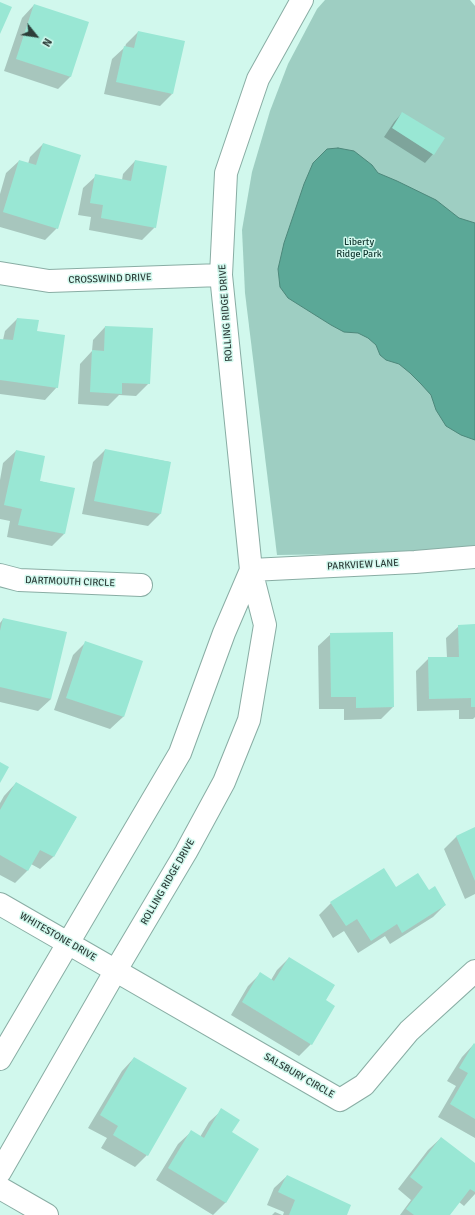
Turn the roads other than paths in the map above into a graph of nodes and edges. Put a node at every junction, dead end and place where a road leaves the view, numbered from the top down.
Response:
1 (302, 0) edge
2 (0, 273) edge
3 (221, 276) junction
4 (475, 557) edge
5 (251, 570) junction
6 (0, 575) edge
7 (141, 585) dead end
8 (0, 904) edge
9 (68, 942) junction
10 (116, 970) junction
11 (475, 970) edge
12 (0, 1058) edge
13 (0, 1172) edge
14 (0, 1188) edge
15 (47, 1215) edge

1 - 3 street, ROLLING RIDGE DRIVE
2 - 3 street, CROSSWIND DRIVE
3 - 5 street, ROLLING RIDGE DRIVE
4 - 5 street, PARKVIEW LANE
5 - 9 street, ROLLING RIDGE DRIVE
5 - 10 street, ROLLING RIDGE DRIVE
6 - 7 street, DARTMOUTH CIRCLE
8 - 9 street, WHITESTONE DRIVE
9 - 10 street, WHITESTONE DRIVE
9 - 12 street, ROLLING RIDGE DRIVE
10 - 11 street, SALSBURY CIRCLE
10 - 13 street, ROLLING RIDGE DRIVE
14 - 15 street

